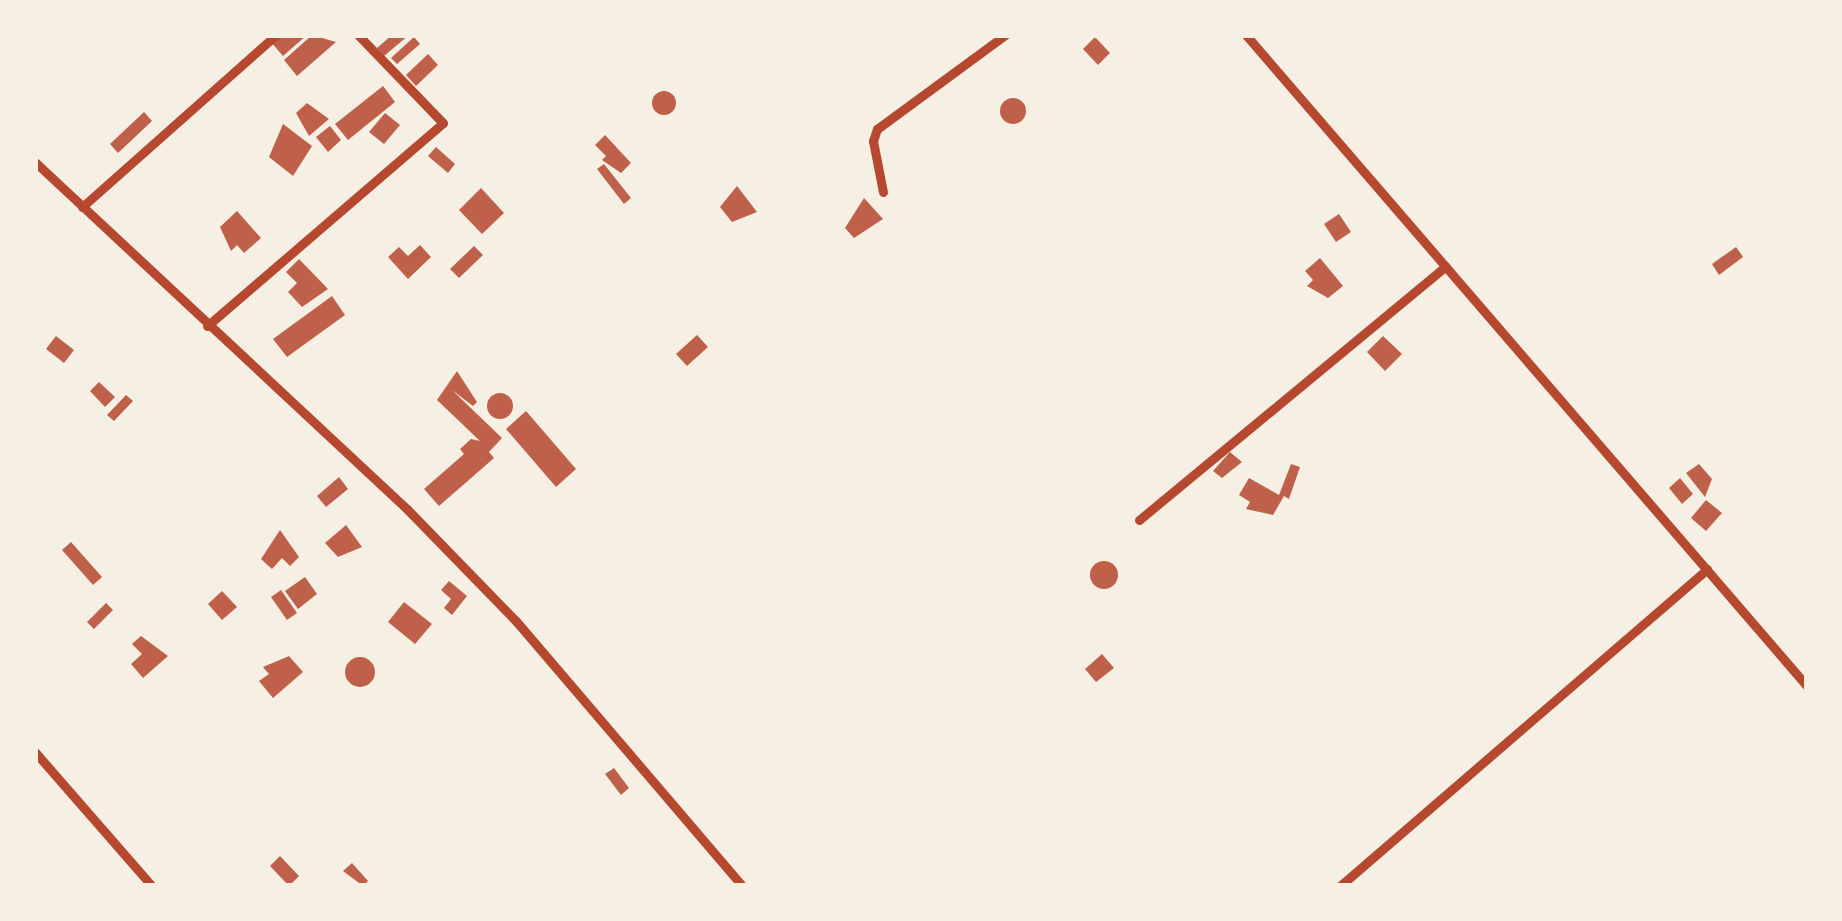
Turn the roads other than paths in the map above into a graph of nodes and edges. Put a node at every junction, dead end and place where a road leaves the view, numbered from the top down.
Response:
1 (276, 35) edge
2 (358, 35) edge
3 (1005, 35) edge
4 (1246, 35) edge
5 (35, 162) edge
6 (884, 192) dead end
7 (82, 207) junction
8 (1446, 266) junction
9 (207, 326) junction
10 (1139, 520) dead end
11 (1707, 569) junction
12 (1807, 686) edge
13 (35, 752) edge
14 (152, 886) edge
15 (742, 886) edge
16 (1340, 886) edge

1 - 7 street
2 - 9 street
3 - 6 street
4 - 8 street
5 - 7 street
7 - 9 street
8 - 10 street
8 - 11 street
9 - 15 street
11 - 12 street
11 - 16 street
13 - 14 street

